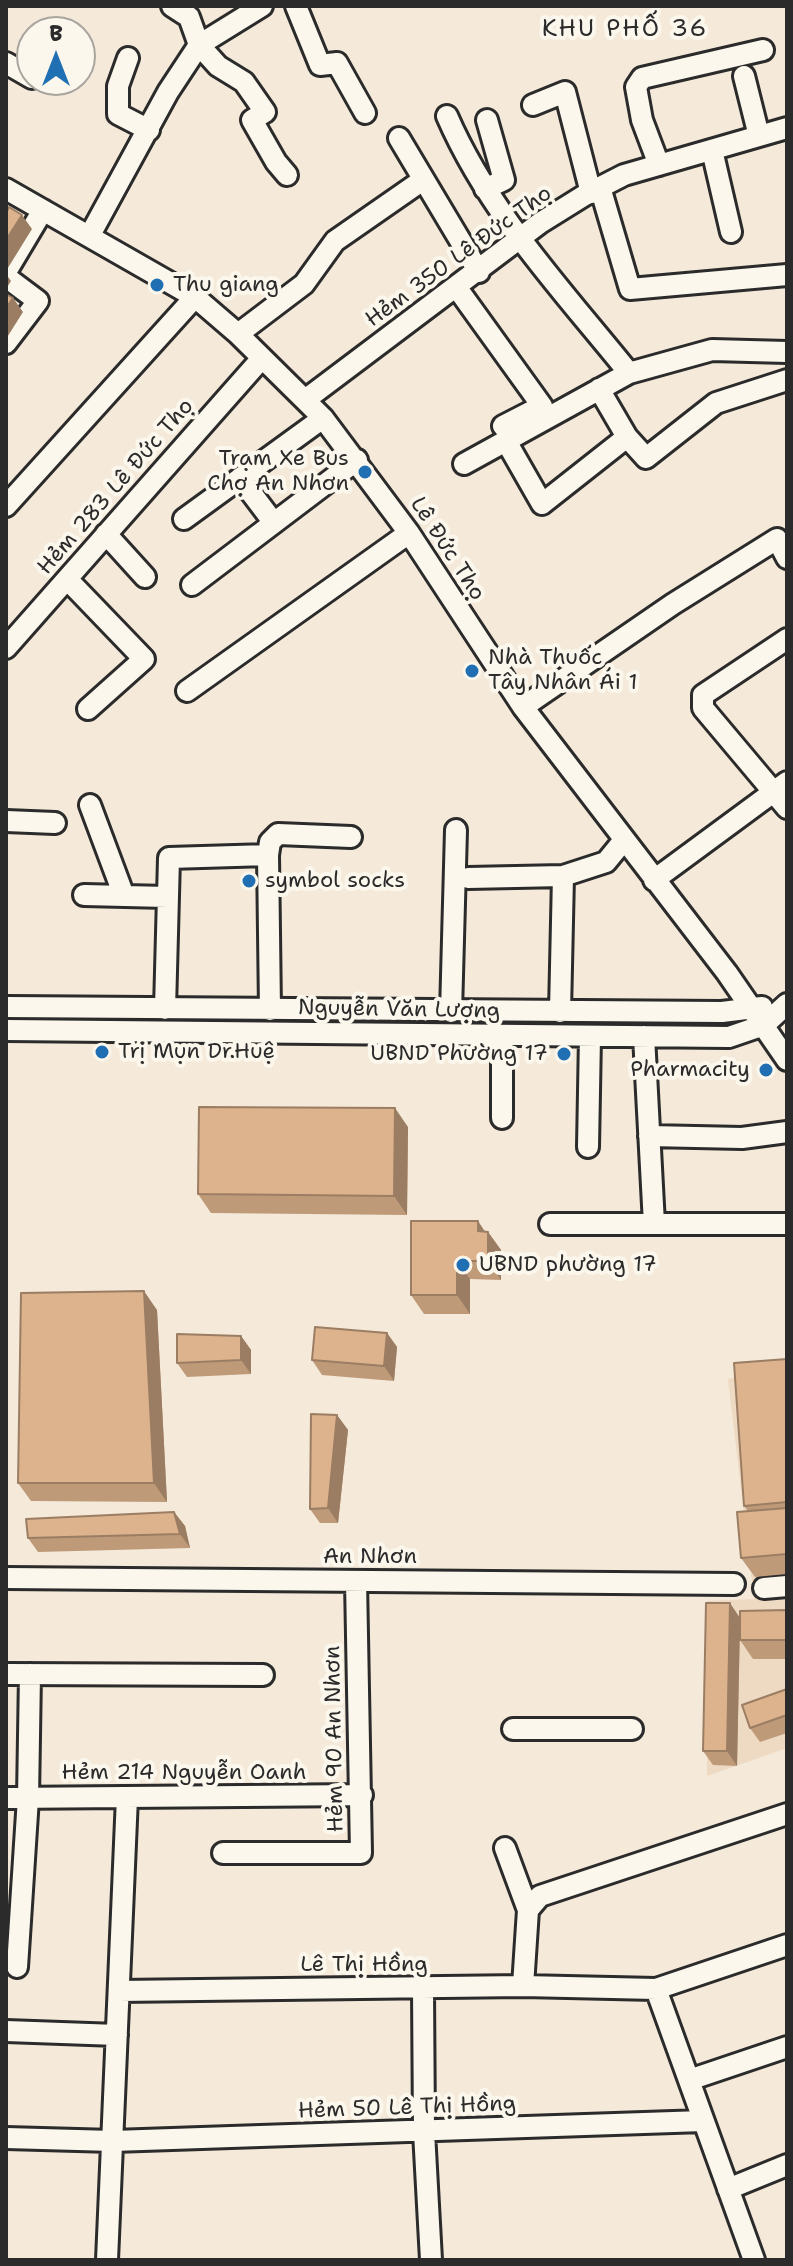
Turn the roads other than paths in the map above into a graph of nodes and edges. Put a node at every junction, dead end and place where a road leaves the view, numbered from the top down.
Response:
1 (262, 6) edge
2 (296, 6) edge
3 (175, 7) edge
4 (199, 45) junction
5 (763, 50) dead end
6 (128, 58) dead end
7 (744, 76) dead end
8 (533, 105) dead end
9 (365, 113) dead end
10 (447, 116) dead end
11 (487, 120) dead end
12 (787, 128) edge
13 (149, 130) junction
14 (759, 136) junction
15 (399, 138) dead end
16 (712, 150) junction
17 (659, 165) junction
18 (287, 175) dead end
19 (417, 184) dead end
20 (6, 189) edge
21 (485, 189) junction
22 (596, 190) junction
23 (43, 210) junction
24 (731, 232) dead end
25 (90, 235) junction
26 (522, 240) junction
27 (479, 272) junction
28 (6, 274) edge
29 (787, 275) edge
30 (457, 288) junction
31 (195, 297) junction
32 (238, 334) junction
33 (6, 343) edge
34 (787, 352) edge
35 (262, 358) junction
36 (629, 373) junction
37 (787, 380) edge
38 (599, 389) junction
39 (305, 400) junction
40 (323, 418) junction
41 (504, 434) junction
42 (627, 437) junction
43 (357, 460) junction
44 (464, 464) dead end
45 (240, 478) junction
46 (6, 506) edge
47 (184, 519) dead end
48 (274, 523) junction
49 (409, 533) junction
50 (106, 534) junction
51 (782, 548) edge
52 (145, 577) dead end
53 (67, 579) junction
54 (192, 585) dead end
55 (787, 639) edge
56 (6, 648) edge
57 (187, 691) dead end
58 (523, 707) junction
59 (88, 709) dead end
60 (781, 786) edge
61 (90, 805) dead end
62 (787, 808) edge
63 (6, 821) edge
64 (55, 823) dead end
65 (456, 830) dead end
66 (351, 837) dead end
67 (624, 840) junction
68 (268, 855) junction
69 (563, 876) junction
70 (468, 878) dead end
71 (654, 880) junction
72 (84, 895) dead end
73 (124, 896) junction
74 (167, 897) junction
75 (785, 1005) edge
76 (6, 1007) edge
77 (752, 1007) junction
78 (165, 1009) junction
79 (270, 1010) junction
80 (451, 1012) junction
81 (560, 1012) junction
82 (764, 1025) junction
83 (6, 1030) edge
84 (502, 1035) junction
85 (590, 1036) junction
86 (644, 1036) junction
87 (787, 1060) edge
88 (502, 1118) dead end
89 (787, 1132) edge
90 (649, 1136) junction
91 (588, 1147) dead end
92 (550, 1224) dead end
93 (654, 1224) junction
94 (787, 1224) edge
95 (6, 1578) edge
96 (356, 1581) junction
97 (734, 1584) dead end
98 (787, 1586) edge
99 (764, 1588) dead end
100 (6, 1674) edge
101 (30, 1674) junction
102 (263, 1675) dead end
103 (513, 1729) dead end
104 (632, 1729) dead end
105 (362, 1795) junction
106 (127, 1797) junction
107 (6, 1798) edge
108 (28, 1798) junction
109 (787, 1814) edge
110 (505, 1848) dead end
111 (223, 1853) dead end
112 (13, 1892) edge
113 (528, 1910) junction
114 (787, 1945) edge
115 (17, 1967) dead end
116 (523, 1986) junction
117 (423, 1989) junction
118 (656, 1989) junction
119 (119, 1991) junction
120 (6, 2031) edge
121 (117, 2035) junction
122 (787, 2047) edge
123 (689, 2080) junction
124 (703, 2121) junction
125 (424, 2132) junction
126 (6, 2138) edge
127 (113, 2141) junction
128 (787, 2165) edge
129 (728, 2189) junction
130 (107, 2260) edge
131 (431, 2260) edge
132 (754, 2260) edge

1 - 4 street
2 - 9 street
3 - 4 street
4 - 13 street
4 - 18 street
5 - 17 street
6 - 13 street
7 - 14 street
8 - 22 street
10 - 21 street
11 - 21 street
12 - 14 street, Hẻm 350 Lê Đức Thọ
13 - 25 street
14 - 16 street, Hẻm 350 Lê Đức Thọ
15 - 27 street
16 - 17 street, Hẻm 350 Lê Đức Thọ
16 - 24 street
17 - 22 street, Hẻm 350 Lê Đức Thọ
19 - 32 street
20 - 23 street, Lê Đức Thọ
21 - 26 street
22 - 26 street, Hẻm 350 Lê Đức Thọ
22 - 29 street
23 - 25 street, Lê Đức Thọ
23 - 28 street
25 - 31 street, Lê Đức Thọ
26 - 27 street, Hẻm 350 Lê Đức Thọ
26 - 36 street
27 - 30 street, Hẻm 350 Lê Đức Thọ
28 - 33 street
30 - 39 street, Hẻm 350 Lê Đức Thọ
30 - 41 street
31 - 32 street, Lê Đức Thọ
31 - 46 street
32 - 35 street, Lê Đức Thọ
34 - 36 street
35 - 39 street, Lê Đức Thọ
35 - 50 street, Hẻm 283 Lê Đức Thọ
36 - 38 street
37 - 42 street
38 - 41 street
38 - 42 street
39 - 40 street, Lê Đức Thọ
40 - 43 street, Lê Đức Thọ
40 - 45 street
41 - 42 street
41 - 44 street
43 - 48 street
43 - 49 street, Lê Đức Thọ
45 - 47 street
45 - 48 street
48 - 54 street
49 - 57 street
49 - 58 street, Lê Đức Thọ
50 - 52 street
50 - 53 street, Hẻm 283 Lê Đức Thọ
51 - 58 street
53 - 56 street, Hẻm 283 Lê Đức Thọ
53 - 59 street
55 - 60 street
58 - 67 street, Lê Đức Thọ
60 - 62 street
60 - 71 street
61 - 73 street
63 - 64 street
65 - 80 street
66 - 68 street
67 - 69 street
67 - 71 street, Lê Đức Thọ
68 - 74 street
68 - 79 street
69 - 70 street
69 - 81 street
71 - 77 street, Lê Đức Thọ
72 - 73 street
73 - 74 street
74 - 78 street
75 - 77 street, Nguyễn Văn Lượng
75 - 82 street, Nguyễn Văn Lượng
76 - 78 street, Nguyễn Văn Lượng
77 - 81 street, Nguyễn Văn Lượng
77 - 82 street, Lê Đức Thọ
78 - 79 street, Nguyễn Văn Lượng
79 - 80 street, Nguyễn Văn Lượng
80 - 81 street, Nguyễn Văn Lượng
82 - 86 street, Nguyễn Văn Lượng
82 - 87 street, Lê Đức Thọ
83 - 84 street, Nguyễn Văn Lượng
84 - 85 street, Nguyễn Văn Lượng
84 - 88 street
85 - 86 street, Nguyễn Văn Lượng
85 - 91 street
86 - 90 street
89 - 90 street
90 - 93 street
92 - 93 street
93 - 94 street
95 - 96 street, An Nhơn
96 - 97 street, An Nhơn
96 - 105 street, Hẻm 90 An Nhơn
98 - 99 street
100 - 101 street
101 - 102 street
101 - 108 street
103 - 104 street
105 - 106 street, Hẻm 214 Nguyễn Oanh
105 - 111 street, Hẻm 90 An Nhơn
106 - 108 street, Hẻm 214 Nguyễn Oanh
106 - 119 street
107 - 108 street, Hẻm 214 Nguyễn Oanh
108 - 112 street
109 - 113 street
110 - 113 street
112 - 115 street
113 - 116 street
114 - 118 street, Lê Thị Hồng
116 - 117 street, Lê Thị Hồng
116 - 118 street, Lê Thị Hồng
117 - 119 street, Lê Thị Hồng
117 - 125 street
118 - 123 street
119 - 121 street
120 - 121 street
121 - 127 street
122 - 123 street
123 - 124 street
124 - 125 street, Hẻm 50 Lê Thị Hồng
124 - 129 street
125 - 127 street, Hẻm 50 Lê Thị Hồng
125 - 131 street
126 - 127 street, Hẻm 50 Lê Thị Hồng
127 - 130 street
128 - 129 street
129 - 132 street

